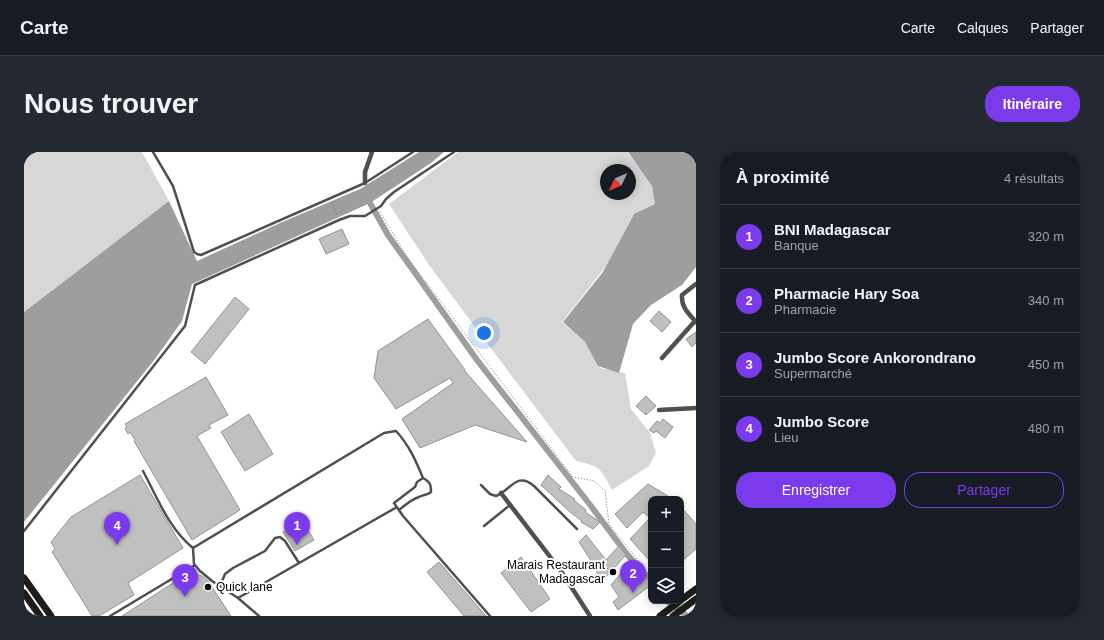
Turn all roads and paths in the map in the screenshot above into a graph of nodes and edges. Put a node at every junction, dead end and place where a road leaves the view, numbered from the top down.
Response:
1 (153, 152) edge
2 (372, 152) edge
3 (414, 152) edge
4 (454, 152) edge
5 (365, 183) junction
6 (331, 200) dead end
7 (377, 209) junction
8 (338, 219) dead end
9 (696, 284) edge
10 (696, 321) edge
11 (662, 358) dead end
12 (696, 408) edge
13 (659, 410) dead end
14 (143, 471) dead end
15 (423, 478) junction
16 (481, 485) dead end
17 (501, 493) junction
18 (510, 506) junction
19 (397, 507) junction
20 (399, 510) junction
21 (484, 526) dead end
22 (577, 529) dead end
23 (24, 531) edge
24 (193, 548) junction
25 (299, 563) junction
26 (195, 565) junction
27 (648, 573) edge
28 (24, 578) edge
29 (220, 586) junction
30 (696, 589) edge
31 (24, 594) edge
32 (238, 598) junction
33 (684, 598) edge
34 (696, 599) edge
35 (676, 604) edge
36 (674, 615) edge
37 (40, 616) edge
38 (51, 616) edge
39 (110, 616) edge
40 (259, 616) edge
41 (490, 616) edge
42 (590, 616) edge
43 (660, 616) edge

1 - 5 lane
2 - 5 street
3 - 5 lane
4 - 7 lane
6 - 8 path
7 - 23 lane
7 - 27 path
9 - 10 street
10 - 11 street
12 - 13 street
14 - 24 lane
15 - 19 lane
15 - 20 lane
15 - 24 lane
16 - 17 lane
17 - 18 street
17 - 22 lane
18 - 21 lane
18 - 42 street
19 - 20 lane
19 - 25 lane
20 - 41 lane
24 - 26 lane
25 - 29 lane
25 - 32 lane
26 - 29 lane
26 - 39 lane
28 - 38 main road
29 - 32 lane
30 - 33 main road
31 - 37 main road
32 - 40 lane
34 - 36 main road
35 - 43 main road

